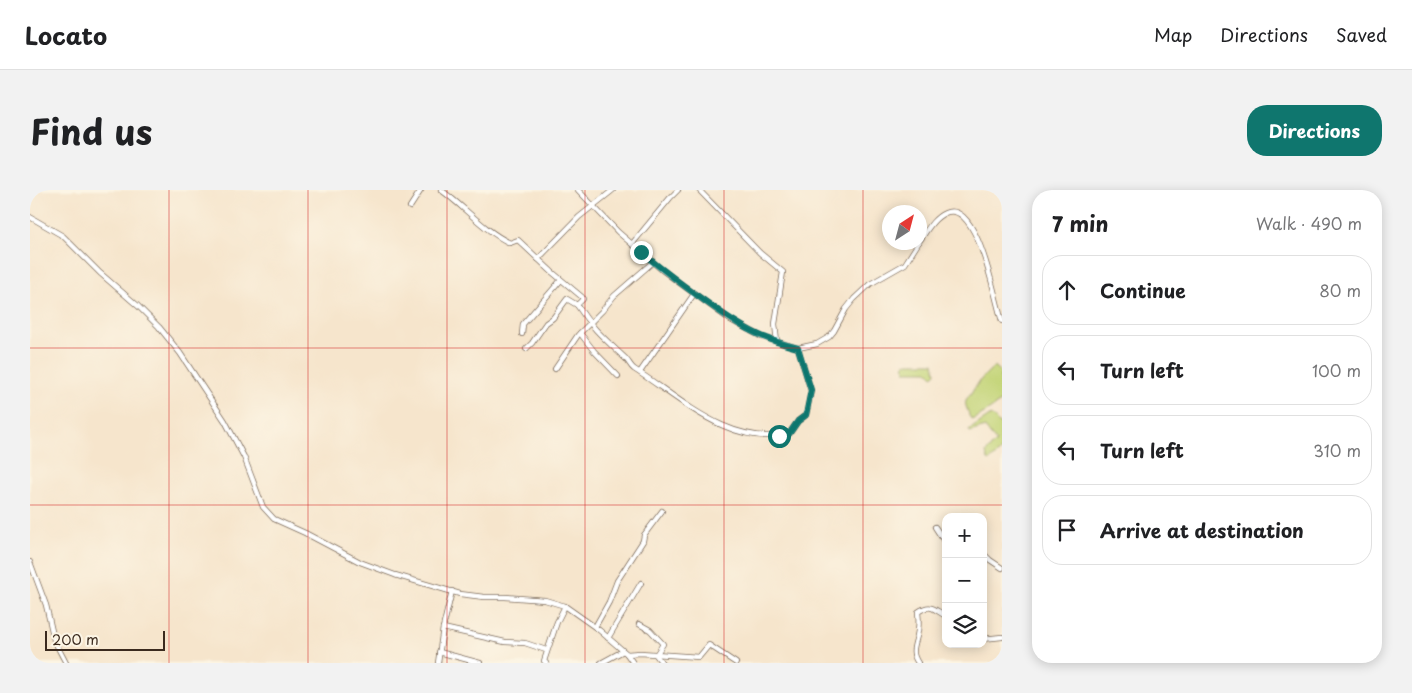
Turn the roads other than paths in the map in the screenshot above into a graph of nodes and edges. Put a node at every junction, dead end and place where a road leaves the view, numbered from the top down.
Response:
1 (441, 190) edge
2 (578, 190) edge
3 (613, 190) edge
4 (678, 190) edge
5 (699, 190) edge
6 (419, 191) edge
7 (410, 206) dead end
8 (592, 206) junction
9 (30, 217) edge
10 (927, 231) edge
11 (632, 244) junction
12 (914, 250) edge
13 (538, 259) junction
14 (653, 262) junction
15 (561, 280) junction
16 (694, 294) junction
17 (577, 305) junction
18 (1002, 321) edge
19 (590, 324) junction
20 (580, 333) junction
21 (522, 334) dead end
22 (777, 342) junction
23 (798, 348) junction
24 (526, 349) dead end
25 (555, 369) dead end
26 (640, 372) junction
27 (618, 376) dead end
28 (662, 511) dead end
29 (935, 526) dead end
30 (942, 537) edge
31 (987, 557) edge
32 (30, 562) edge
33 (1002, 568) edge
34 (641, 583) dead end
35 (452, 591) junction
36 (565, 606) junction
37 (942, 614) edge
38 (639, 624) dead end
39 (595, 627) junction
40 (443, 628) junction
41 (1002, 637) edge
42 (608, 638) junction
43 (987, 639) edge
44 (546, 650) junction
45 (439, 652) junction
46 (625, 653) junction
47 (656, 655) junction
48 (66, 663) edge
49 (438, 663) edge
50 (480, 663) edge
51 (546, 663) edge
52 (601, 663) edge
53 (634, 663) edge
54 (662, 663) edge
55 (736, 663) edge
56 (918, 663) edge

1 - 13 street
2 - 8 street
3 - 8 street
4 - 11 street
5 - 22 street
6 - 7 street
8 - 11 street
8 - 13 street
9 - 35 street
10 - 18 street
11 - 14 street
12 - 23 street
13 - 15 street
14 - 16 street
14 - 19 street
15 - 17 street
15 - 21 street
16 - 22 street
16 - 26 street
17 - 19 street
17 - 24 street
19 - 20 street
19 - 26 street
20 - 25 street
20 - 27 street
22 - 23 street
23 - 26 street
28 - 39 street
29 - 30 street
31 - 33 street
32 - 48 street
34 - 42 street
35 - 36 street
35 - 40 street
36 - 39 street
36 - 44 street
37 - 56 street
38 - 47 street
39 - 42 street
40 - 44 street
40 - 45 street
41 - 43 street
42 - 46 street
44 - 51 street
45 - 49 street
45 - 50 street
46 - 47 street
46 - 52 street
46 - 53 street
47 - 54 street
47 - 55 street

